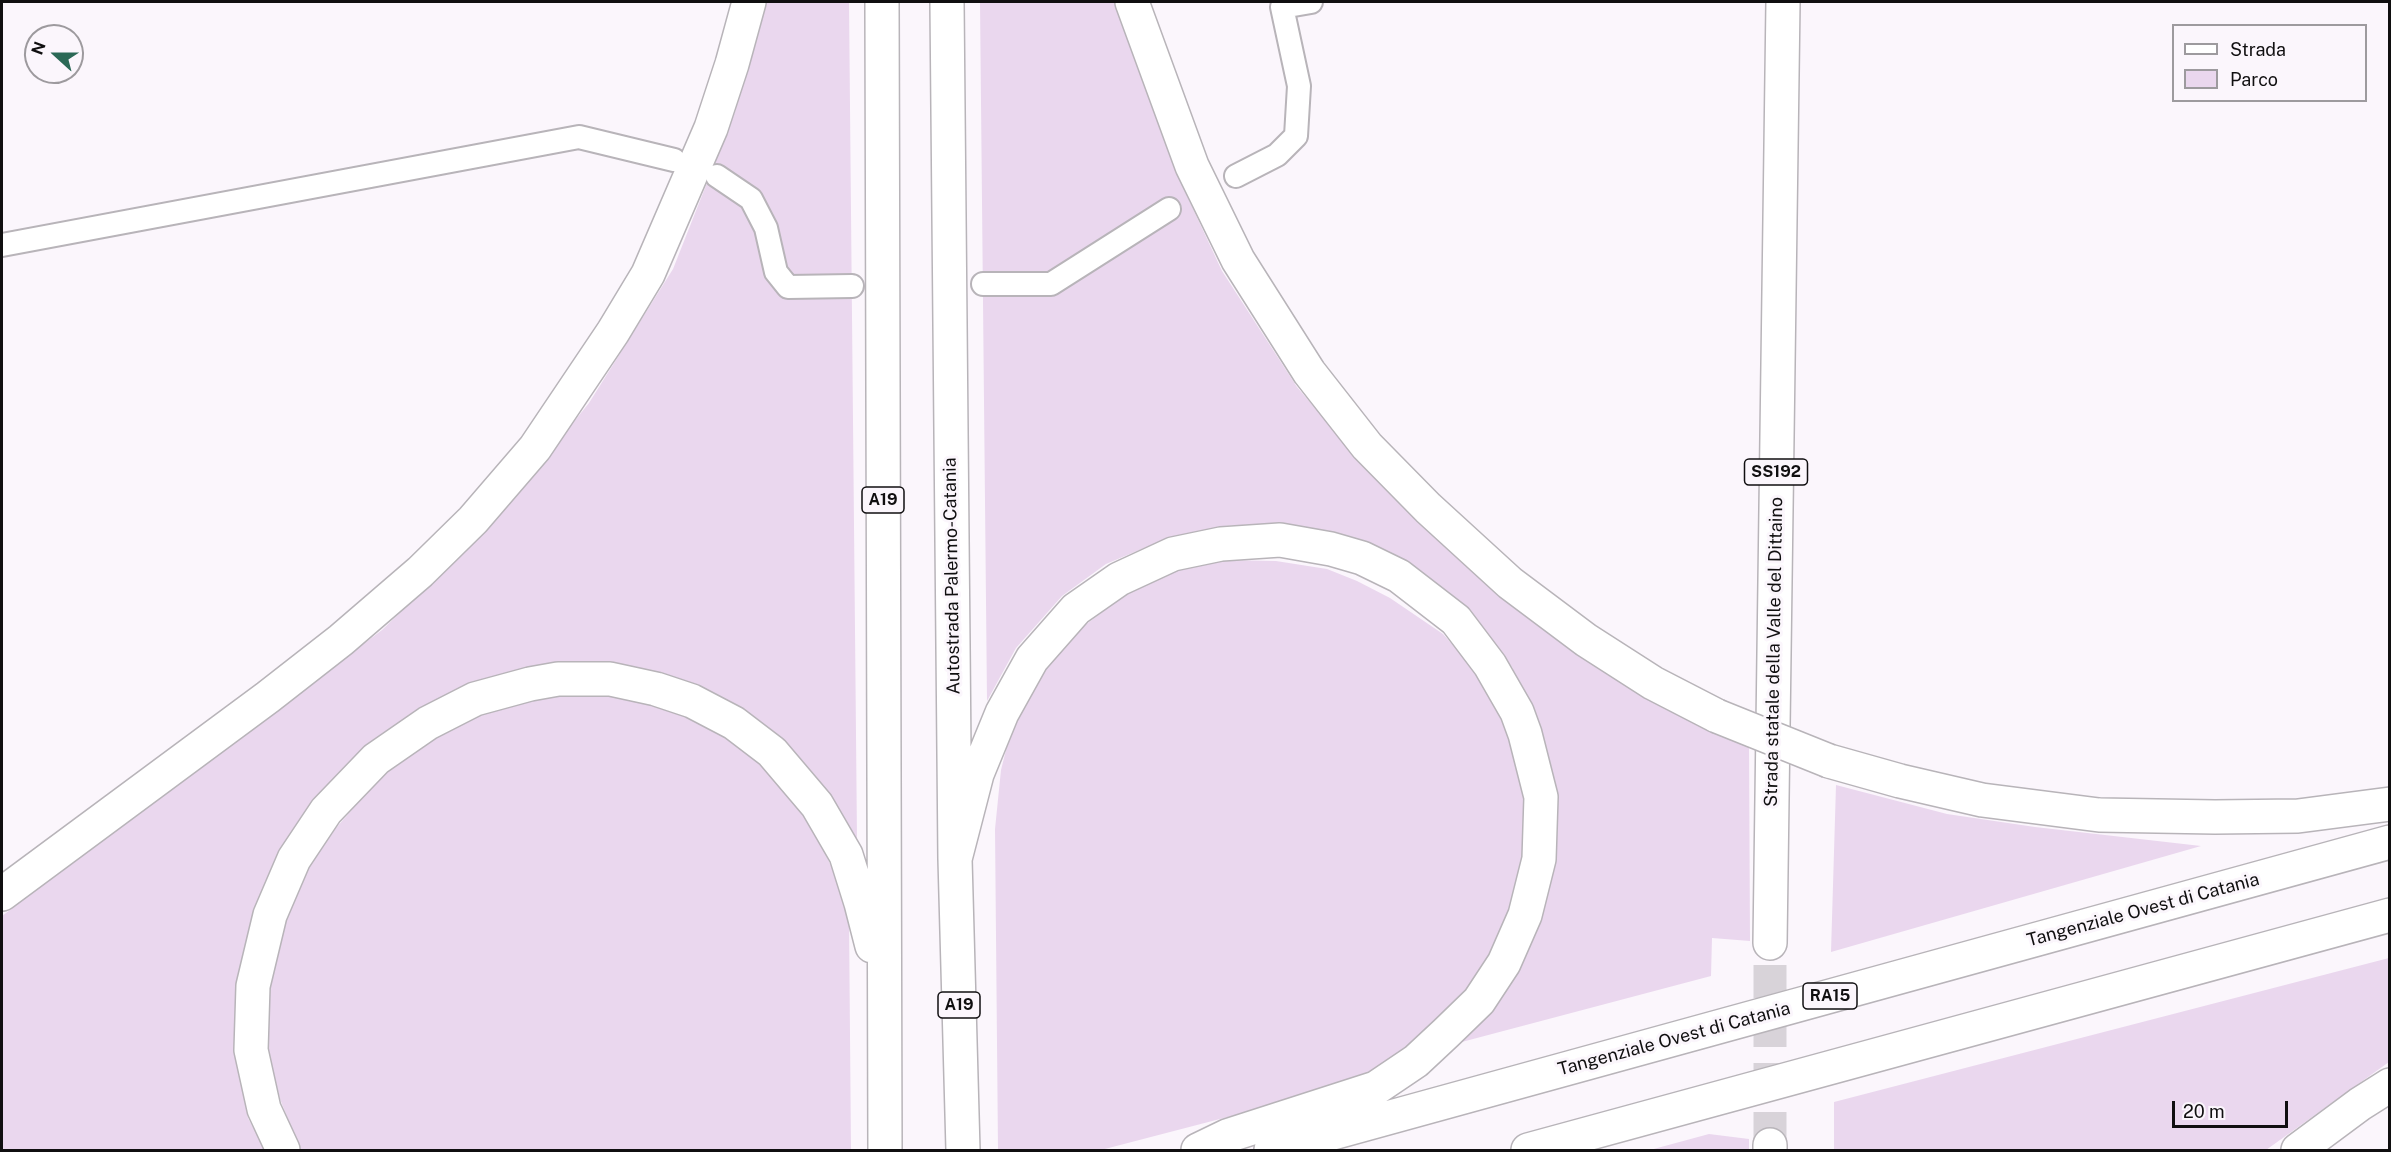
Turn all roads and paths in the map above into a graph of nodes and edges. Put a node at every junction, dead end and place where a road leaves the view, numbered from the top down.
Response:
1 (749, 2) edge
2 (882, 2) edge
3 (947, 2) edge
4 (1132, 2) edge
5 (1311, 2) edge
6 (1783, 2) edge
7 (674, 160) dead end
8 (717, 176) dead end
9 (1236, 176) dead end
10 (1169, 209) dead end
11 (2, 245) edge
12 (983, 284) dead end
13 (852, 286) dead end
14 (2390, 804) edge
15 (2390, 842) edge
16 (955, 859) junction
17 (2, 894) edge
18 (2390, 915) edge
19 (1770, 943) tunnel mouth
20 (885, 999) junction
21 (2390, 1085) edge
22 (284, 1150) edge
23 (885, 1150) edge
24 (963, 1150) edge
25 (1198, 1150) edge
26 (1271, 1150) edge
27 (1528, 1150) edge
28 (2298, 1150) edge

1 - 17 main road
2 - 20 main road, A19
3 - 16 main road, Autostrada Palermo-Catania / A19
4 - 14 main road, bridge
5 - 9 lane
6 - 19 main road, Strada statale della Valle del Dittaino / SS192
7 - 11 lane
8 - 13 lane
10 - 12 lane
15 - 26 main road, Tangenziale Ovest di Catania / RA15
16 - 24 main road, Autostrada Palermo-Catania / A19
16 - 25 main road
18 - 27 main road
20 - 22 main road
20 - 23 main road, A19
21 - 28 main road

